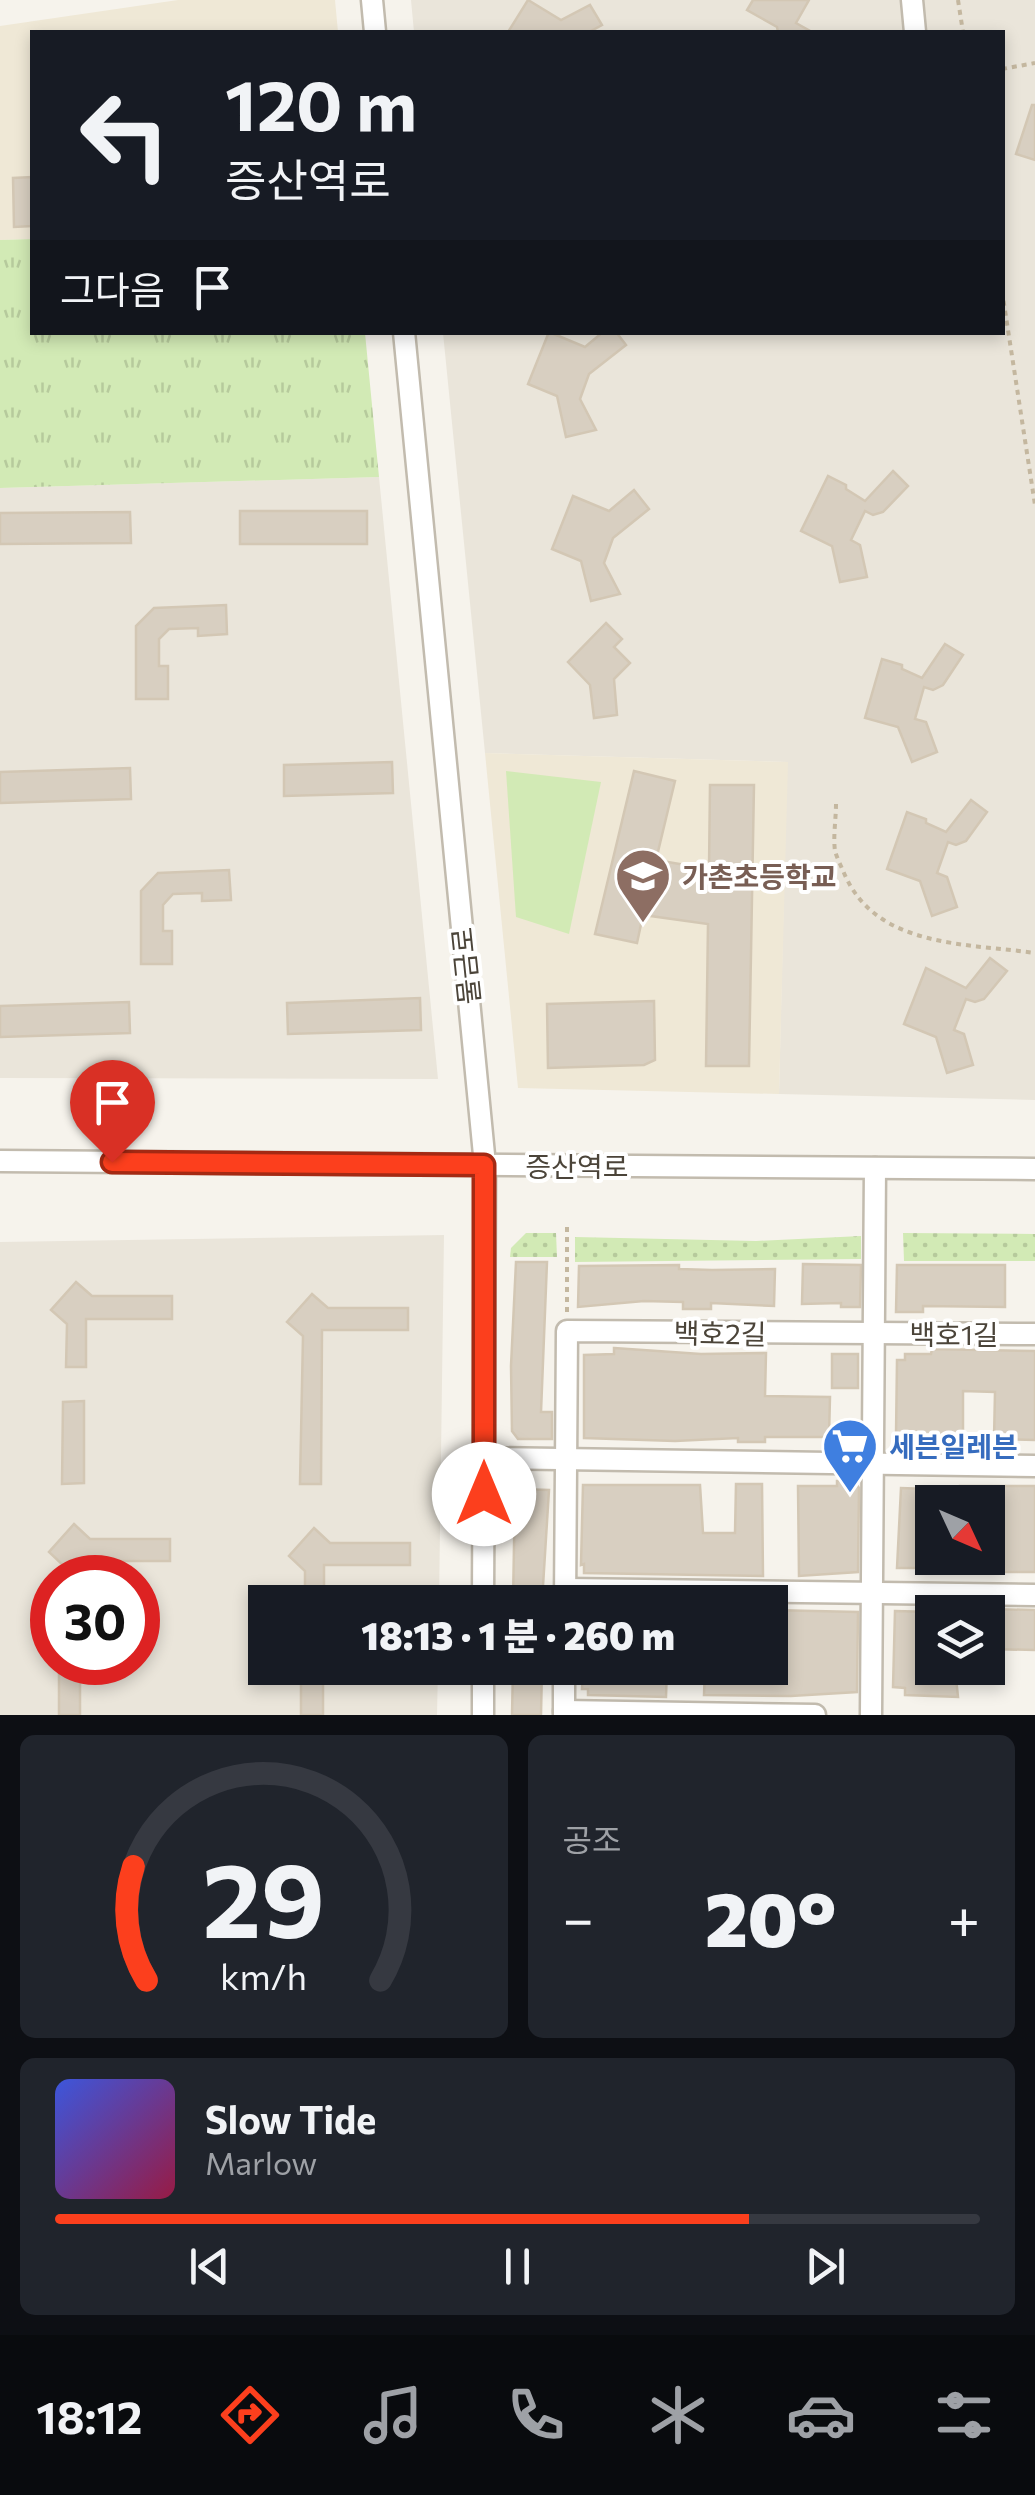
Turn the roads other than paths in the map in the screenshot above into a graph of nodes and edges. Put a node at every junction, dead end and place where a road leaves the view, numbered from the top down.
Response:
1 (372, 0) edge
2 (912, 0) edge
3 (375, 30) edge
4 (915, 30) edge
5 (404, 335) edge
6 (0, 1161) edge
7 (484, 1165) junction
8 (875, 1168) junction
9 (1035, 1169) edge
10 (873, 1334) junction
11 (1035, 1334) edge
12 (484, 1458) junction
13 (566, 1460) junction
14 (872, 1463) junction
15 (1035, 1466) edge
16 (483, 1585) edge
17 (565, 1585) edge
18 (871, 1591) junction
19 (788, 1592) edge
20 (1035, 1595) edge
21 (483, 1685) edge
22 (564, 1685) edge
23 (564, 1713) edge
24 (483, 1715) edge
25 (815, 1715) edge
26 (871, 1715) edge

1 - 3 street
2 - 4 street
5 - 7 street, 물금로
6 - 7 street, 증산역로
7 - 8 street, 증산역로
7 - 12 street, 물금로
8 - 9 street, 증산역로
8 - 10 street
10 - 11 street, 백호1길
10 - 13 street, 백호2길
10 - 14 street
12 - 13 street
12 - 16 street, 물금로
13 - 14 street
13 - 17 street
14 - 15 street
14 - 18 street
18 - 19 street
18 - 20 street
18 - 26 street
21 - 24 street
22 - 23 street
23 - 25 street

